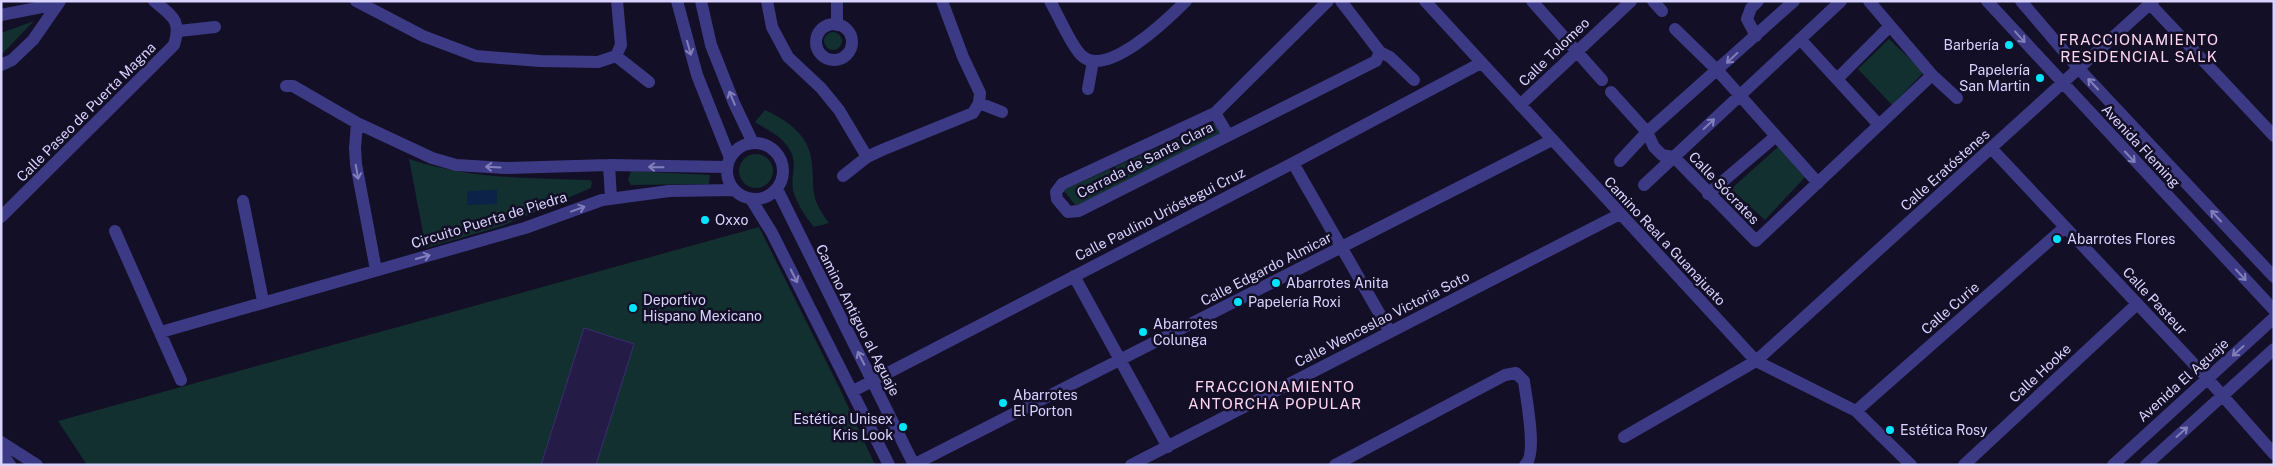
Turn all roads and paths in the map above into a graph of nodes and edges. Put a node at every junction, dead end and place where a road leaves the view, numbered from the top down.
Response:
1 (154, 1) edge
2 (356, 1) edge
3 (617, 1) edge
4 (677, 1) edge
5 (701, 1) edge
6 (767, 1) edge
7 (837, 1) edge
8 (942, 1) edge
9 (1050, 1) edge
10 (1186, 1) edge
11 (1328, 1) edge
12 (1341, 1) edge
13 (1425, 1) edge
14 (1532, 1) edge
15 (1631, 1) edge
16 (1758, 1) edge
17 (1794, 1) edge
18 (1841, 1) edge
19 (1869, 1) edge
20 (1987, 1) edge
21 (2021, 1) edge
22 (59, 3) edge
23 (2152, 3) edge
24 (1, 14) edge
25 (837, 25) dead end
26 (1890, 26) junction
27 (215, 27) dead end
28 (1675, 29) dead end
29 (179, 31) junction
30 (1756, 36) junction
31 (1800, 40) junction
32 (1576, 51) junction
33 (1380, 52) junction
34 (616, 56) junction
35 (1093, 61) junction
36 (1481, 63) junction
37 (1, 65) edge
38 (2079, 69) junction
39 (1718, 71) junction
40 (1932, 75) junction
41 (1836, 79) junction
42 (1414, 80) dead end
43 (1602, 80) dead end
44 (649, 82) dead end
45 (2062, 84) junction
46 (286, 86) dead end
47 (1088, 89) dead end
48 (1611, 92) dead end
49 (1739, 96) junction
50 (1957, 98) dead end
51 (979, 104) junction
52 (1520, 105) junction
53 (1002, 112) dead end
54 (1215, 113) junction
55 (357, 123) junction
56 (1879, 125) junction
57 (1648, 132) junction
58 (1228, 135) junction
59 (1776, 136) junction
60 (2274, 136) edge
61 (1552, 140) junction
62 (753, 143) junction
63 (1991, 148) junction
64 (867, 157) junction
65 (1674, 157) junction
66 (1620, 161) dead end
67 (728, 162) junction
68 (1293, 163) junction
69 (609, 165) junction
70 (843, 176) dead end
71 (1818, 183) junction
72 (1644, 185) dead end
73 (777, 188) junction
74 (734, 190) junction
75 (1708, 194) junction
76 (611, 198) junction
77 (751, 199) junction
78 (242, 201) dead end
79 (1620, 214) junction
80 (1, 217) edge
81 (2065, 227) junction
82 (115, 230) dead end
83 (1341, 247) junction
84 (376, 270) junction
85 (1074, 276) junction
86 (2274, 277) edge
87 (262, 301) junction
88 (2137, 304) junction
89 (2274, 310) edge
90 (2274, 318) edge
91 (161, 332) junction
92 (1390, 332) junction
93 (2274, 349) edge
94 (1121, 360) junction
95 (1756, 361) junction
96 (2207, 378) junction
97 (181, 380) dead end
98 (872, 380) junction
99 (853, 391) junction
100 (2222, 396) junction
101 (1856, 411) junction
102 (1624, 437) dead end
103 (1, 442) edge
104 (1168, 446) junction
105 (1, 452) edge
106 (2274, 454) edge
107 (10, 465) edge
108 (36, 465) edge
109 (889, 465) edge
110 (913, 465) edge
111 (1131, 465) edge
112 (1334, 465) edge
113 (1525, 465) edge
114 (1911, 465) edge
115 (1964, 465) edge
116 (2113, 465) edge
117 (2146, 465) edge

1 - 29 street
2 - 34 street
3 - 34 street
4 -> 67 street
62 -> 5 street
6 - 64 street
7 - 25 street
8 - 51 street
9 - 35 street
10 - 35 street
11 - 54 street, Cerrada de Santa Clara
12 - 33 street
13 - 36 street, Camino Real a Guanajuato
14 - 32 street
15 - 32 street, Calle Tolomeo
16 - 30 street
17 - 30 street
18 - 31 street
19 - 26 street
20 -> 45 street, Avenida Fleming
21 - 38 street, Avenida Fleming
22 - 24 street
22 - 37 street
23 - 38 street, Calle Eratóstenes
23 - 60 street
26 - 40 street
26 - 41 street
27 - 29 street
28 - 39 street
29 - 80 street, Calle Paseo de Puerta Magna
30 -> 39 street
31 - 41 street
31 - 49 street
32 - 43 street
32 - 52 street, Calle Tolomeo
33 - 42 street
33 - 58 street, Cerrada de Santa Clara
34 - 44 street
35 - 47 street
36 - 52 street, Camino Real a Guanajuato
36 - 68 street, Calle Paulino Urióstegui Cruz
38 - 45 street, Calle Eratóstenes
86 -> 38 street, Avenida Fleming
39 - 49 street
39 - 57 street
40 - 50 street
40 - 56 street
41 - 56 street
45 - 63 street, Calle Eratóstenes
45 -> 89 street, Avenida Fleming
46 - 55 street
48 - 57 street, Calle Sócrates
49 - 59 street
65 -> 49 street
51 - 53 street
51 - 64 street
52 - 61 street, Camino Real a Guanajuato
54 - 58 street
54 - 58 street, Cerrada de Santa Clara
69 -> 55 street
55 -> 84 street
56 - 71 street
57 - 65 street, Calle Sócrates
57 - 66 street
59 - 71 street
59 - 75 street
61 - 79 street, Camino Real a Guanajuato
61 - 83 street, Calle Edgardo Almicar
62 - 67 street
62 - 73 street
63 - 81 street, Calle Pasteur
63 - 95 street, Calle Eratóstenes
64 - 70 street
65 - 72 street
65 - 75 street, Calle Sócrates
67 -> 69 street
67 - 74 street
68 - 83 street
68 - 85 street, Calle Paulino Urióstegui Cruz
69 - 76 street
71 - 75 street, Calle Sócrates
73 - 77 street
98 -> 73 street, Camino Antiguo al Aguaje
74 - 76 street, Circuito Puerta de Piedra
74 - 77 street
84 -> 76 street, Circuito Puerta de Piedra
77 -> 99 street
78 - 87 street
79 - 92 street, Calle Wenceslao Victoria Soto
79 - 95 street, Camino Real a Guanajuato
81 - 88 street, Calle Pasteur
81 - 101 street, Calle Curie
82 - 91 street
83 - 92 street
83 - 94 street, Calle Edgardo Almicar
84 - 87 street, Circuito Puerta de Piedra
85 - 94 street
85 - 98 street, Calle Paulino Urióstegui Cruz
87 - 91 street, Circuito Puerta de Piedra
88 - 96 street, Calle Pasteur
88 - 115 street, Calle Hooke
90 -> 96 street, Avenida El Aguaje
91 - 97 street
92 - 104 street, Calle Wenceslao Victoria Soto
93 - 100 street
94 - 104 street
94 - 110 street, Calle Edgardo Almicar
95 - 101 street, Camino Real a Guanajuato
95 - 102 street, Calle Eratóstenes
96 - 100 street, Calle Pasteur
96 - 116 street, Avenida El Aguaje
98 - 99 street, Calle Paulino Urióstegui Cruz
98 - 110 street, Camino Antiguo al Aguaje
99 - 109 street
100 - 106 street, Calle Pasteur
117 -> 100 street
101 - 114 street, Camino Real a Guanajuato
103 - 108 street
104 - 111 street, Calle Wenceslao Victoria Soto
105 - 107 street
112 - 113 street

